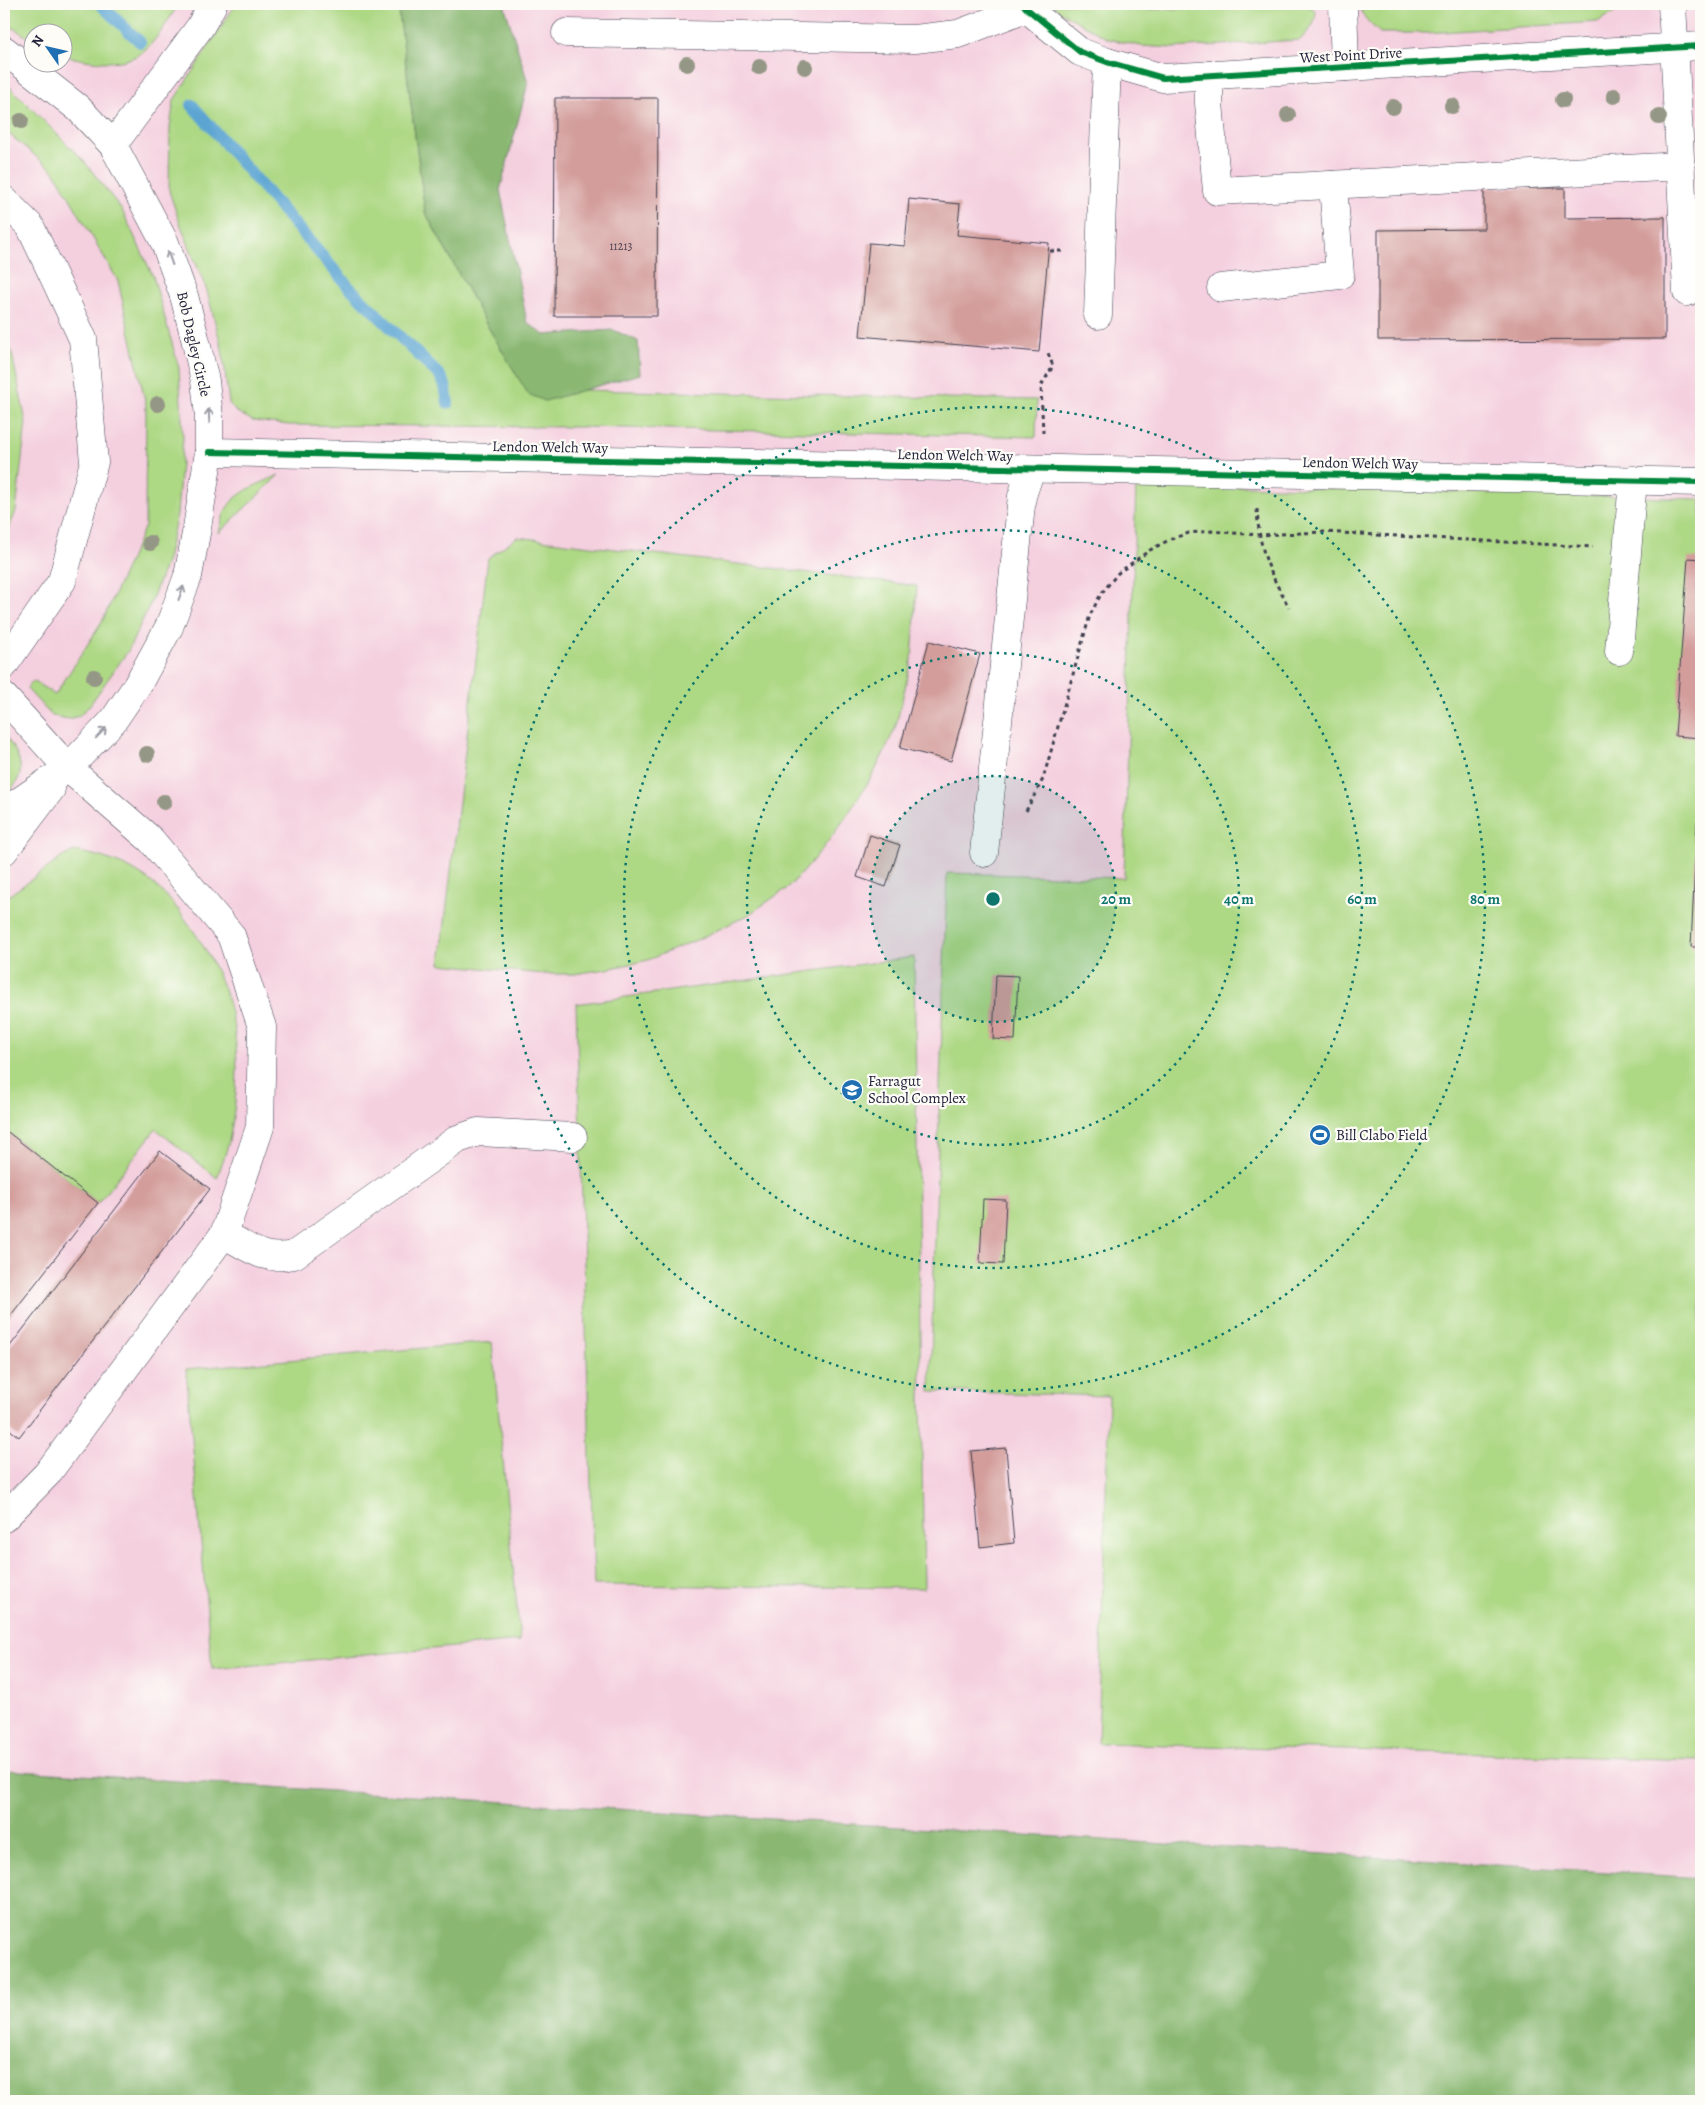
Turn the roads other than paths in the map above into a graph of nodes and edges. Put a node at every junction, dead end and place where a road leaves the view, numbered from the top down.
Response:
1 (214, 4) edge
2 (1343, 4) edge
3 (1672, 4) edge
4 (1025, 6) edge
5 (566, 33) dead end
6 (1688, 47) edge
7 (4, 50) edge
8 (1107, 62) junction
9 (1345, 68) junction
10 (1209, 75) junction
11 (113, 145) junction
12 (1681, 166) junction
13 (1333, 184) junction
14 (4, 200) edge
15 (1221, 288) dead end
16 (1687, 292) dead end
17 (1098, 316) dead end
18 (209, 452) junction
19 (1031, 469) junction
20 (1633, 480) junction
21 (1701, 482) edge
22 (1619, 651) dead end
23 (4, 665) edge
24 (4, 697) edge
25 (68, 768) junction
26 (4, 812) edge
27 (4, 851) edge
28 (984, 853) dead end
29 (572, 1137) dead end
30 (224, 1234) junction
31 (4, 1518) edge

1 - 11 street
2 - 9 street
3 - 6 street
4 - 5 street
4 - 8 street, West Point Drive
6 - 9 street, West Point Drive
6 - 12 street
7 - 11 street, Bob Dagley Circle
8 - 10 street, West Point Drive
8 - 17 street
9 - 10 street, West Point Drive
10 - 13 street
18 -> 11 street, Bob Dagley Circle
12 - 13 street
12 - 16 street
13 - 15 street
14 - 23 street
18 - 19 street, Lendon Welch Way
25 -> 18 street, Bob Dagley Circle
19 - 20 street, Lendon Welch Way
19 - 28 street
20 - 21 street, Lendon Welch Way
20 - 22 street
24 - 25 street
25 - 26 street, Bob Dagley Circle
25 - 27 street
25 - 30 street
29 - 30 street
30 - 31 street

